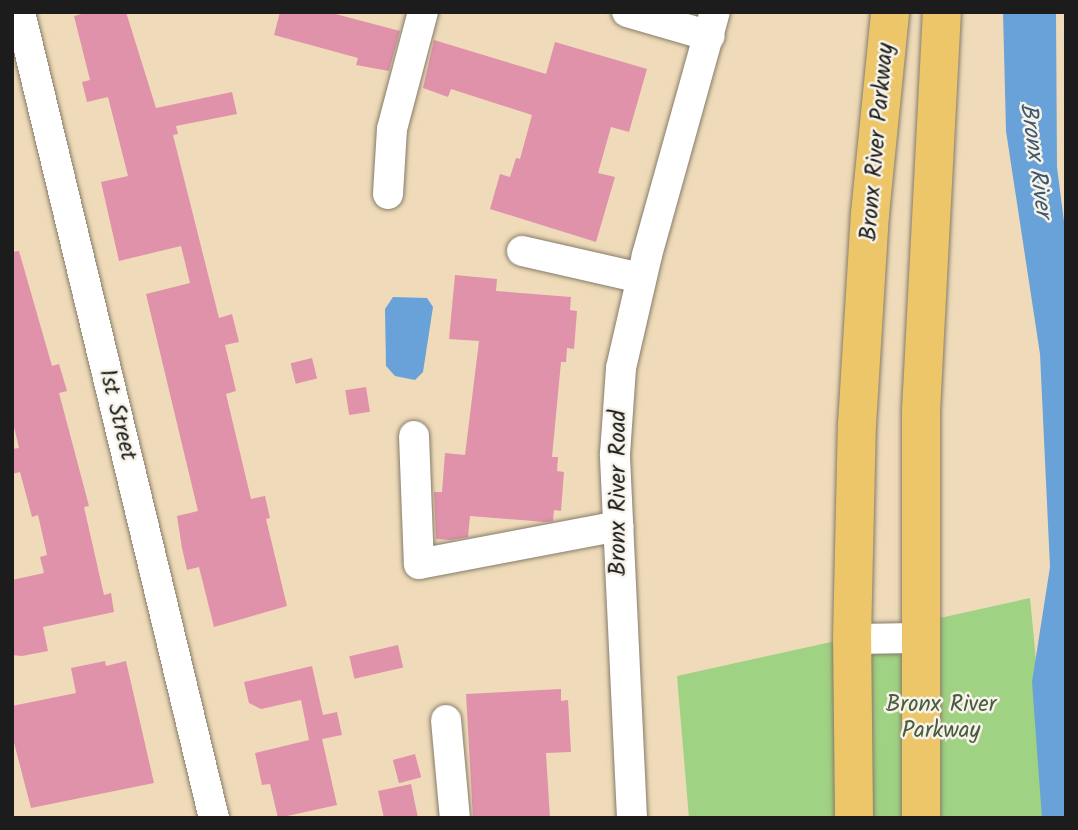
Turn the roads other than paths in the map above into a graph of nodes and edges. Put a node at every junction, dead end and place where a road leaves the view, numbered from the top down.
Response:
1 (20, 12) edge
2 (423, 12) edge
3 (628, 12) edge
4 (890, 12) edge
5 (942, 12) edge
6 (712, 24) edge
7 (388, 194) dead end
8 (522, 251) dead end
9 (641, 278) junction
10 (414, 436) dead end
11 (618, 526) junction
12 (918, 638) junction
13 (852, 639) junction
14 (446, 720) dead end
15 (214, 818) edge
16 (455, 818) edge
17 (632, 818) edge
18 (854, 818) edge
19 (921, 818) edge

1 - 15 street, 1st Street
2 - 7 street
3 - 6 street
4 - 13 highway, Bronx River Parkway
5 - 12 highway
6 - 9 street, Bronx River Road
8 - 9 street
9 - 11 street, Bronx River Road
10 - 11 street
11 - 17 street, Bronx River Road
12 - 13 street
12 - 19 highway
13 - 18 highway, Bronx River Parkway
14 - 16 street

